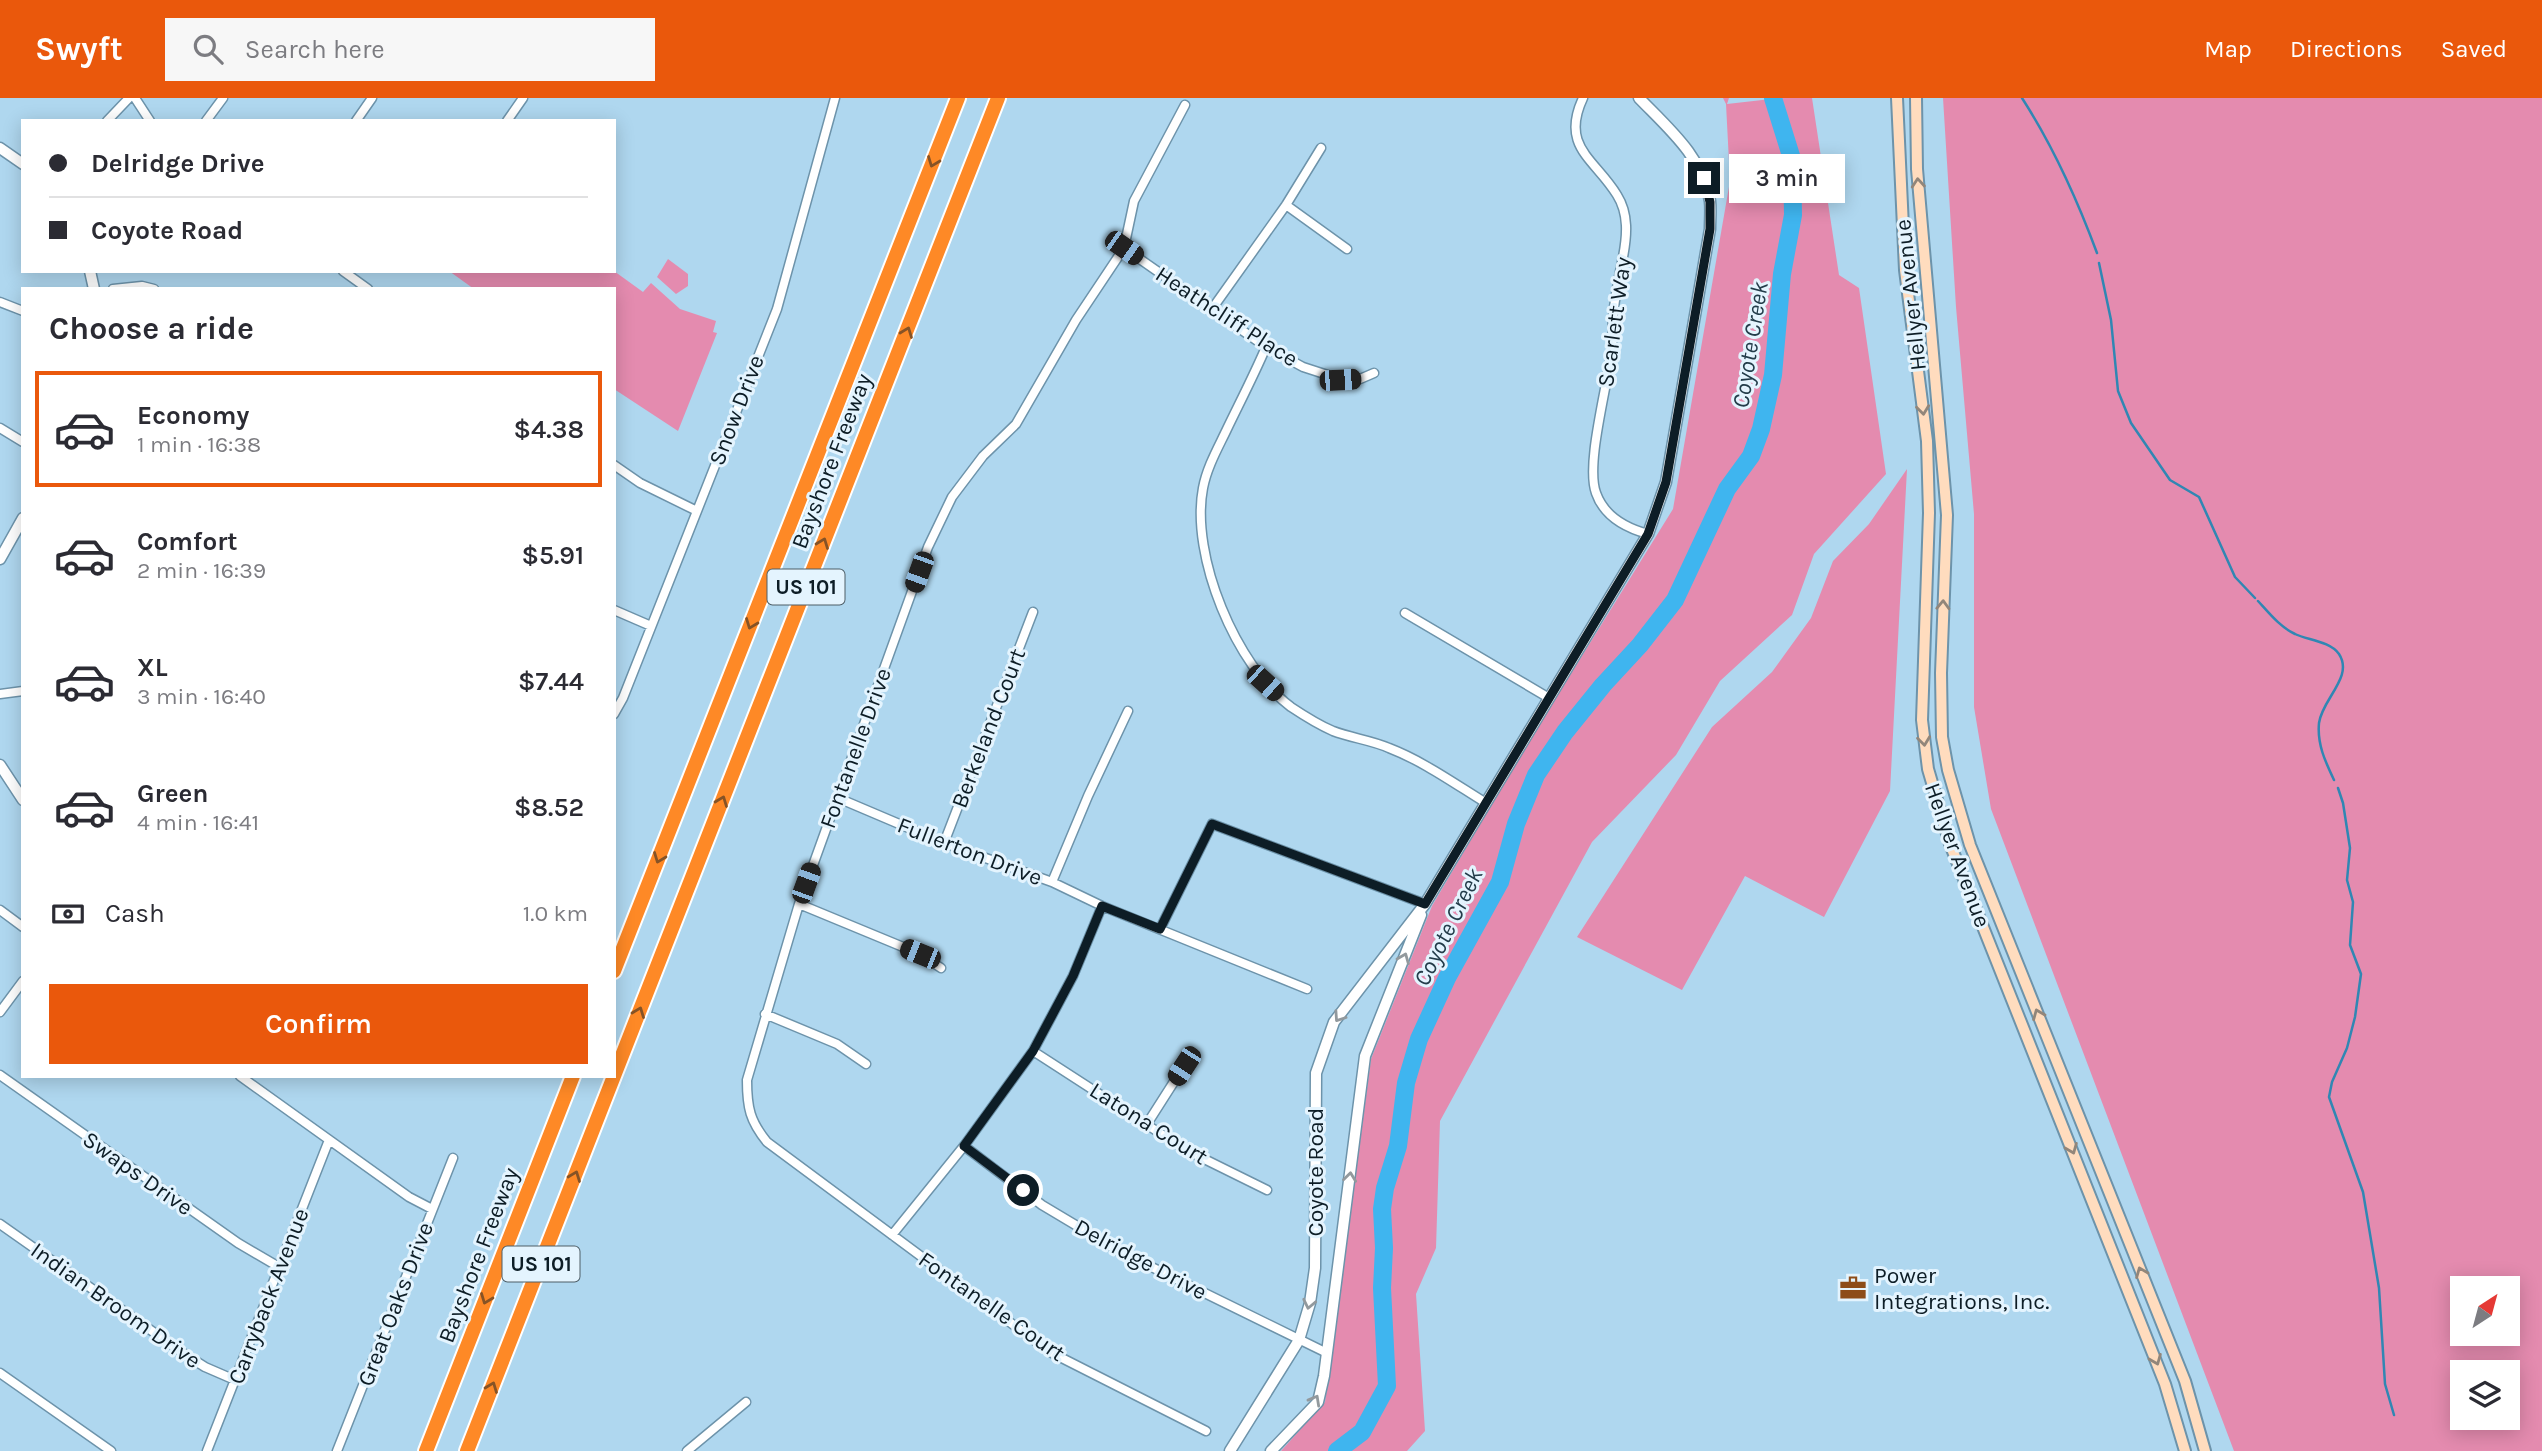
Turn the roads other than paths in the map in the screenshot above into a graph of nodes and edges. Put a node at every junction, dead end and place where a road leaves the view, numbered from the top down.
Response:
1 (129, 98) edge
2 (135, 98) edge
3 (223, 98) edge
4 (372, 98) edge
5 (523, 98) edge
6 (835, 98) edge
7 (958, 98) edge
8 (998, 98) edge
9 (1583, 98) edge
10 (1639, 98) edge
11 (1897, 98) edge
12 (1916, 98) edge
13 (1185, 105) dead end
14 (109, 119) edge
15 (149, 119) edge
16 (207, 119) edge
17 (357, 119) edge
18 (508, 119) edge
19 (0, 148) edge
20 (1321, 148) dead end
21 (21, 163) edge
22 (1286, 205) junction
23 (1124, 248) junction
24 (1347, 249) dead end
25 (346, 273) edge
26 (365, 287) edge
27 (0, 302) edge
28 (1212, 309) junction
29 (21, 310) edge
30 (1266, 347) junction
31 (1374, 373) dead end
32 (0, 429) edge
33 (21, 441) edge
34 (616, 466) edge
35 (697, 511) junction
36 (21, 522) edge
37 (1648, 534) junction
38 (0, 559) edge
39 (616, 611) edge
40 (1033, 612) dead end
41 (1405, 613) dead end
42 (651, 626) junction
43 (1922, 673) junction
44 (1941, 673) junction
45 (21, 691) edge
46 (0, 694) edge
47 (1549, 698) junction
48 (616, 710) edge
49 (1128, 711) dead end
50 (0, 765) edge
51 (21, 797) edge
52 (838, 797) junction
53 (1486, 803) junction
54 (944, 843) junction
55 (1052, 882) junction
56 (799, 904) junction
57 (1425, 904) junction
58 (1102, 906) junction
59 (0, 910) edge
60 (21, 926) edge
61 (1160, 929) junction
62 (616, 966) edge
63 (941, 968) dead end
64 (21, 984) edge
65 (1307, 989) dead end
66 (0, 1012) edge
67 (765, 1014) junction
68 (1033, 1051) junction
69 (866, 1064) dead end
70 (1184, 1066) dead end
71 (616, 1071) edge
72 (0, 1075) edge
73 (2064, 1077) junction
74 (243, 1078) edge
75 (572, 1078) edge
76 (613, 1078) edge
77 (2046, 1086) junction
78 (1147, 1124) junction
79 (329, 1140) junction
80 (964, 1146) junction
81 (453, 1158) dead end
82 (1268, 1190) dead end
83 (432, 1209) junction
84 (0, 1224) edge
85 (892, 1235) junction
86 (279, 1267) junction
87 (1299, 1339) junction
88 (1327, 1353) junction
89 (0, 1373) edge
90 (235, 1380) junction
91 (746, 1402) dead end
92 (1206, 1431) dead end
93 (111, 1451) edge
94 (207, 1451) edge
95 (337, 1451) edge
96 (426, 1451) edge
97 (467, 1451) edge
98 (687, 1451) edge
99 (1230, 1451) edge
100 (1270, 1451) edge
101 (2185, 1451) edge
102 (2205, 1451) edge

1 - 14 street
2 - 15 street
3 - 16 street
4 - 17 street
5 - 18 street
6 - 35 street, Snow Drive
7 -> 62 highway, Bayshore Freeway / US 101
71 -> 8 highway, Bayshore Freeway / US 101
9 - 37 street, Scarlett Way
10 - 37 street, Coyote Road
11 -> 43 main road, Hellyer Avenue
44 -> 12 main road, Hellyer Avenue
13 - 23 street
19 - 21 street
20 - 22 street
22 - 24 street
22 - 28 street
23 - 28 street, Heathcliff Place
23 - 52 street, Fontanelle Drive
25 - 26 street
27 - 29 street
28 - 30 street, Heathcliff Place
30 - 31 street, Heathcliff Place
30 - 53 street
32 - 33 street
34 - 35 street
35 - 42 street, Snow Drive
36 - 38 street
37 - 47 street, Coyote Road
39 - 42 street
40 - 54 street, Berkeland Court
41 - 47 street
42 - 48 street, Snow Drive
43 - 44 main road
43 -> 77 main road, Hellyer Avenue
73 -> 44 main road, Hellyer Avenue
45 - 46 street
47 - 53 street, Coyote Road
49 - 55 street
50 - 51 street
52 - 54 street, Fullerton Drive
52 - 56 street, Fontanelle Drive
53 - 57 street, Coyote Road
54 - 55 street, Fullerton Drive
55 - 58 street, Fullerton Drive
56 - 63 street
56 - 67 street, Fontanelle Drive
57 - 61 street
57 -> 87 street, Coyote Road
88 -> 57 street, Coyote Road
58 - 61 street, Fullerton Drive
58 - 68 street
59 - 60 street
61 - 65 street, Fullerton Drive
64 - 66 street
67 - 69 street
67 - 85 street, Fontanelle Drive
68 - 78 street, Latona Court
68 - 80 street
70 - 78 street
72 - 86 street, Swaps Drive
73 - 77 main road
102 -> 73 main road, Hellyer Avenue
74 - 79 street
75 -> 96 highway, Bayshore Freeway / US 101
97 -> 76 highway, Bayshore Freeway / US 101
77 -> 101 main road, Hellyer Avenue
78 - 82 street, Latona Court
79 - 83 street
79 - 86 street, Carryback Avenue
80 - 85 street
80 - 87 street, Delridge Drive
81 - 83 street, Great Oaks Drive
83 - 95 street, Great Oaks Drive
84 - 90 street, Indian Broom Drive
85 - 92 street, Fontanelle Court
86 - 90 street, Carryback Avenue
87 - 88 street, Delridge Drive
87 - 99 street, Coyote Road
100 -> 88 street, Coyote Road
89 - 93 street
90 - 94 street, Carryback Avenue
91 - 98 street

